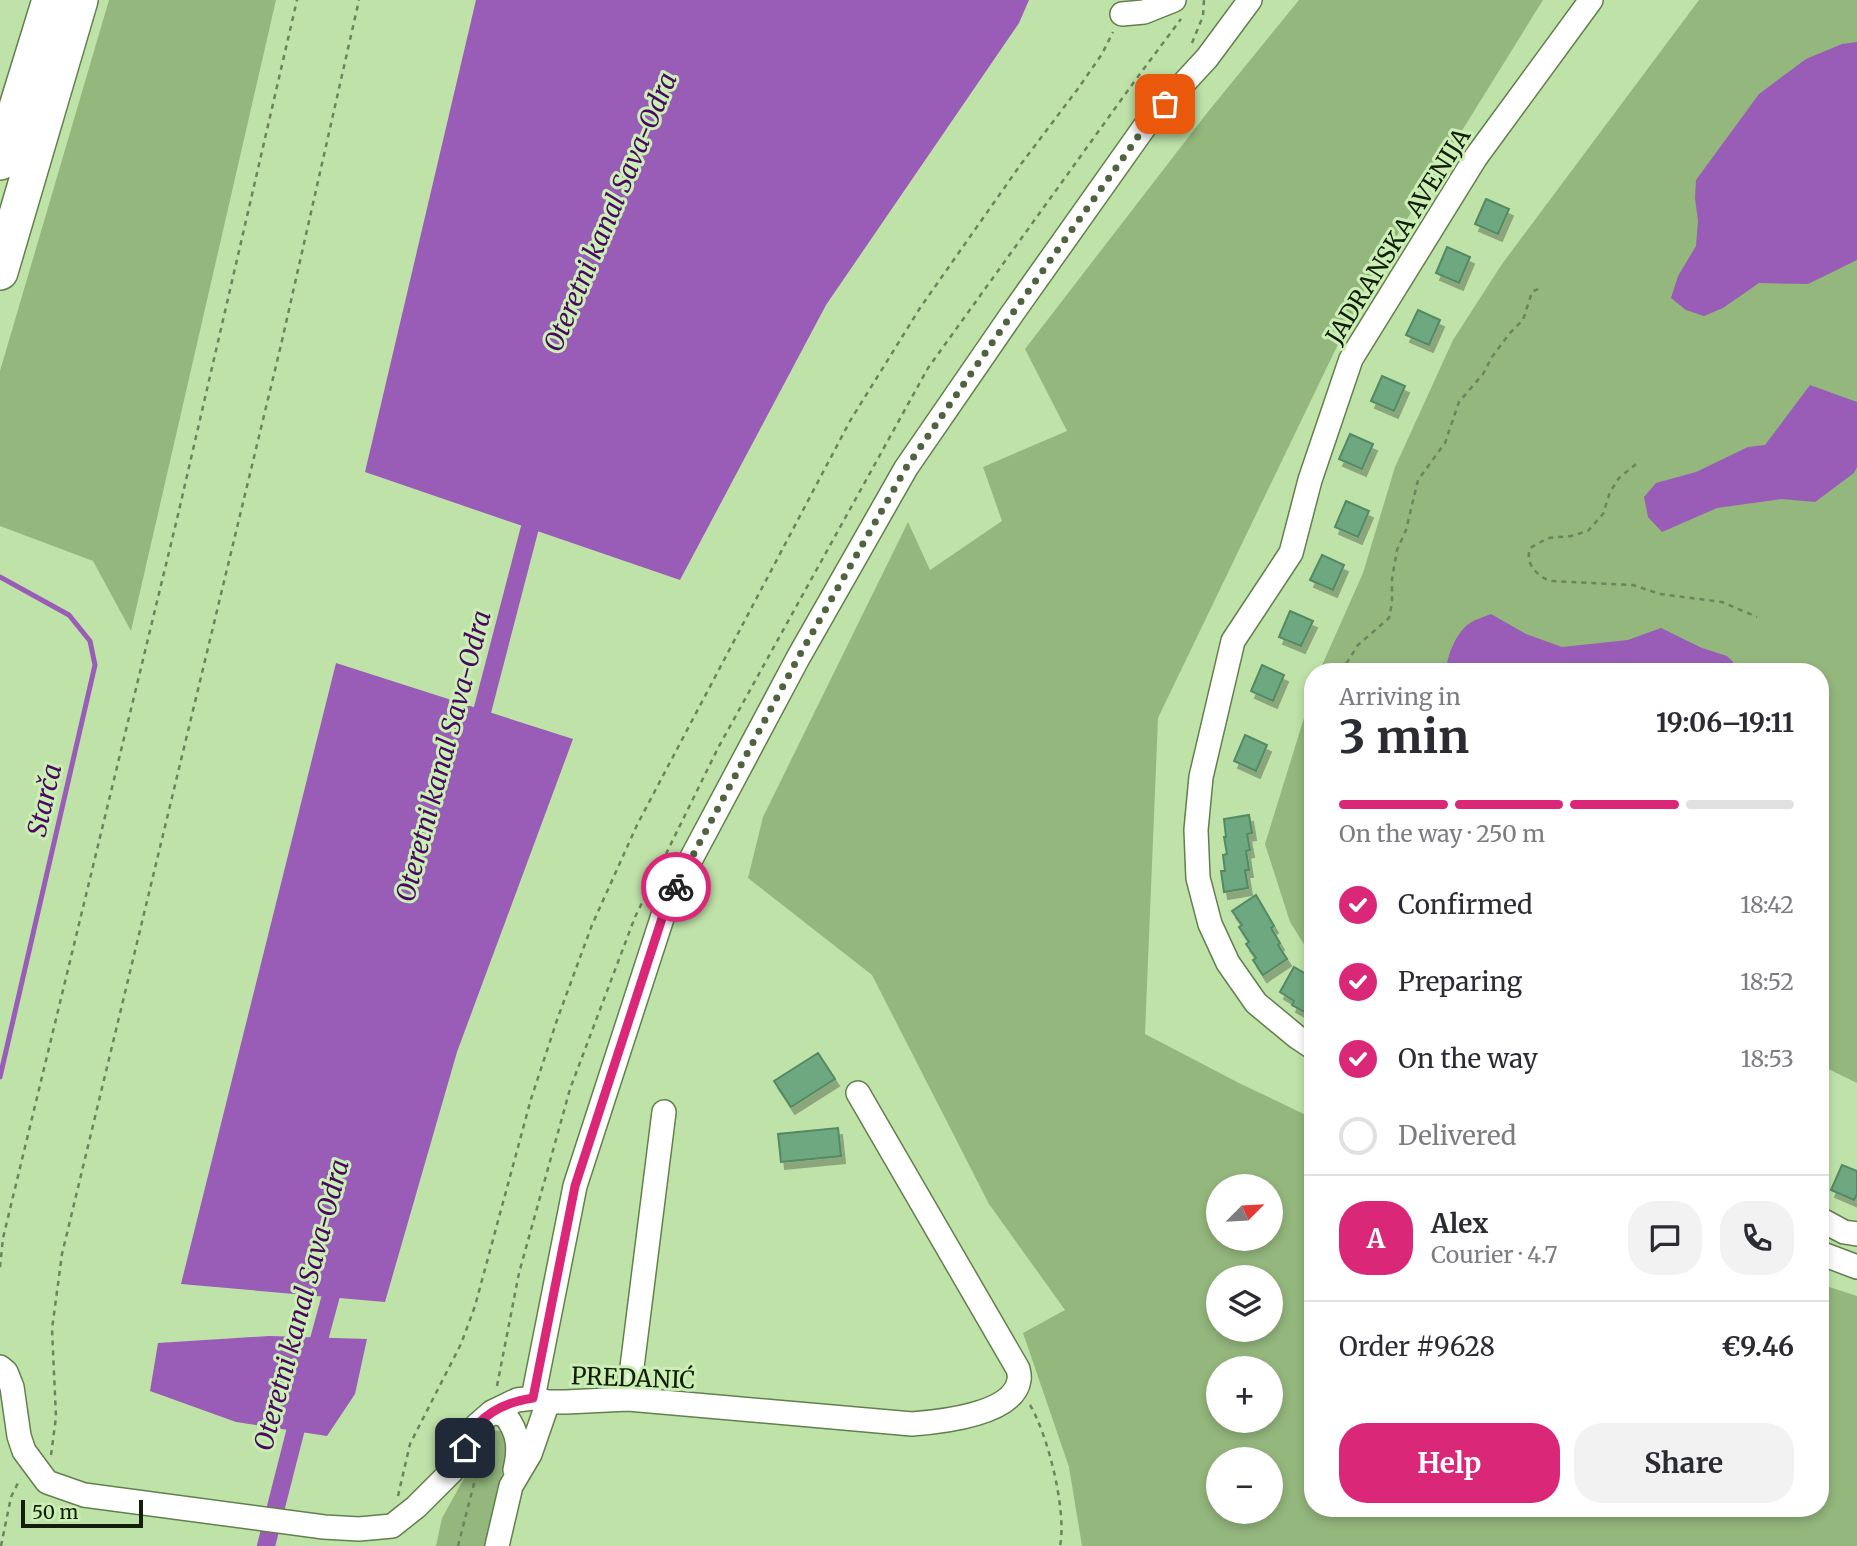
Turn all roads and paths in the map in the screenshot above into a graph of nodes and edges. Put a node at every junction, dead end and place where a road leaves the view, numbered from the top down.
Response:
1 (50, 0) edge
2 (80, 0) edge
3 (297, 0) edge
4 (359, 0) edge
5 (1174, 0) edge
6 (1250, 0) edge
7 (1591, 0) edge
8 (1122, 14) joint
9 (0, 162) edge
10 (0, 272) edge
11 (1539, 288) dead end
12 (1636, 464) dead end
13 (1757, 617) dead end
14 (1347, 663) edge
15 (1304, 1042) edge
16 (858, 1093) dead end
17 (664, 1112) dead end
18 (1829, 1224) edge
19 (1857, 1234) edge
20 (1829, 1256) edge
21 (0, 1267) edge
22 (1857, 1267) edge
23 (0, 1367) edge
24 (1012, 1395) junction
25 (628, 1399) junction
26 (540, 1400) junction
27 (492, 1412) junction
28 (33, 1462) junction
29 (47, 1482) junction
30 (511, 1486) junction
31 (392, 1526) junction
32 (1, 1546) edge
33 (497, 1546) edge
34 (1060, 1546) edge

1 - 9 highway
2 - 10 highway
3 - 21 path
4 - 29 path
5 - 8 street
6 - 26 street
7 - 15 street, JADRANSKA AVENIJA
8 - 31 path
11 - 14 path
12 - 13 path
16 - 24 street
17 - 25 street
18 - 19 street
20 - 22 street
23 - 28 street
24 - 25 street, PREDANIĆ
24 - 34 path
25 - 26 street, PREDANIĆ
26 - 27 street, PREDANIĆ
26 - 30 street
27 - 30 street
27 - 31 street, PREDANIĆ
28 - 29 street
28 - 32 path
29 - 31 street
30 - 33 street

